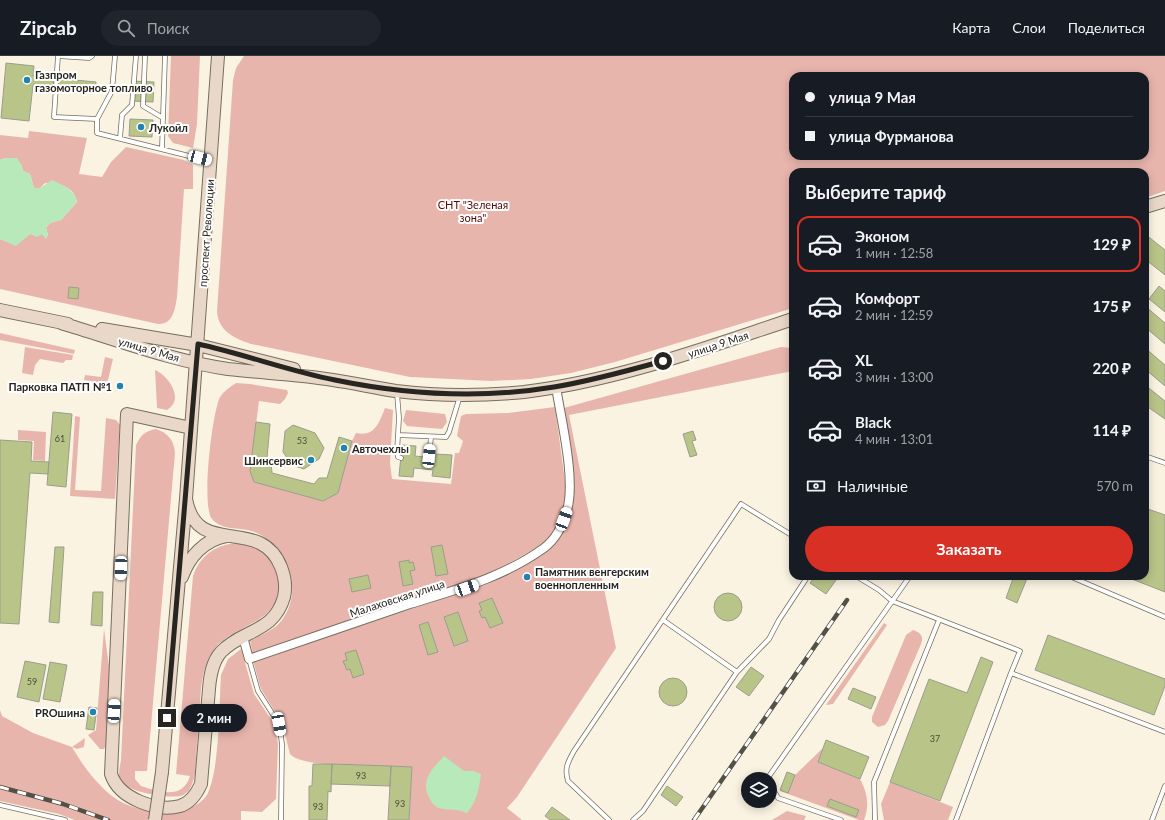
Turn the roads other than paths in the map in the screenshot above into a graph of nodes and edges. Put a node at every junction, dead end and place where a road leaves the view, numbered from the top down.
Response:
1 (92, 56) edge
2 (115, 56) edge
3 (136, 56) edge
4 (145, 56) edge
5 (165, 56) edge
6 (218, 56) edge
7 (163, 118) junction
8 (97, 119) junction
9 (120, 138) junction
10 (162, 148) junction
11 (211, 161) junction
12 (1165, 201) edge
13 (1149, 206) edge
14 (0, 310) edge
15 (789, 320) edge
16 (61, 323) junction
17 (198, 344) junction
18 (196, 362) junction
19 (333, 380) junction
20 (556, 387) junction
21 (396, 391) junction
22 (460, 394) junction
23 (191, 428) junction
24 (398, 435) junction
25 (431, 437) junction
26 (429, 457) dead end
27 (1149, 457) edge
28 (401, 458) dead end
29 (1165, 463) edge
30 (186, 499) junction
31 (789, 534) edge
32 (231, 535) junction
33 (805, 580) edge
34 (863, 580) edge
35 (907, 580) edge
36 (1078, 580) edge
37 (178, 590) junction
38 (892, 601) junction
39 (1165, 617) edge
40 (663, 620) junction
41 (939, 620) junction
42 (243, 636) junction
43 (249, 659) junction
44 (737, 672) junction
45 (1011, 673) junction
46 (1165, 732) edge
47 (772, 772) edge
48 (1165, 786) edge
49 (777, 796) edge
50 (0, 805) edge
51 (65, 820) edge
52 (155, 820) edge
53 (281, 820) edge
54 (609, 820) edge
55 (633, 820) edge
56 (841, 820) edge
57 (876, 820) edge
58 (956, 820) edge
59 (1152, 820) edge

1 - 8 lane
2 - 8 lane
3 - 9 lane
4 - 7 lane
5 - 7 lane
6 - 11 main road, проспект Революции
7 - 10 lane
8 - 9 lane
9 - 10 lane
10 - 11 lane
11 - 17 main road, проспект Революции
12 - 13 main road
14 - 16 main road, улица 9 Мая
15 - 20 main road, улица 9 Мая
16 - 17 main road, улица 9 Мая
16 - 18 main road, улица 9 Мая
17 - 18 main road, проспект Революции
17 - 19 main road, улица 9 Мая
18 - 19 main road, улица 9 Мая
18 - 23 main road, проспект Революции
19 - 21 main road, улица 9 Мая
20 - 22 main road, улица 9 Мая
20 - 43 street, Малаховская улица
21 - 22 main road, улица 9 Мая
21 - 24 lane
22 - 25 lane
23 - 30 main road, проспект Революции
23 - 42 main road
24 - 25 lane
24 - 28 lane
25 - 26 lane
27 - 29 lane
30 - 32 main road
30 - 37 main road, проспект Революции
31 - 40 lane
32 - 37 main road
32 - 42 main road
33 - 44 lane
34 - 38 lane
35 - 38 lane
36 - 39 lane
37 - 52 main road, bridge
38 - 41 lane
38 - 47 lane
40 - 44 lane
40 - 54 lane
41 - 45 lane
41 - 57 lane
42 - 43 street
43 - 53 lane
44 - 55 lane
45 - 46 lane
45 - 58 lane
48 - 59 lane
49 - 56 lane
50 - 51 lane

